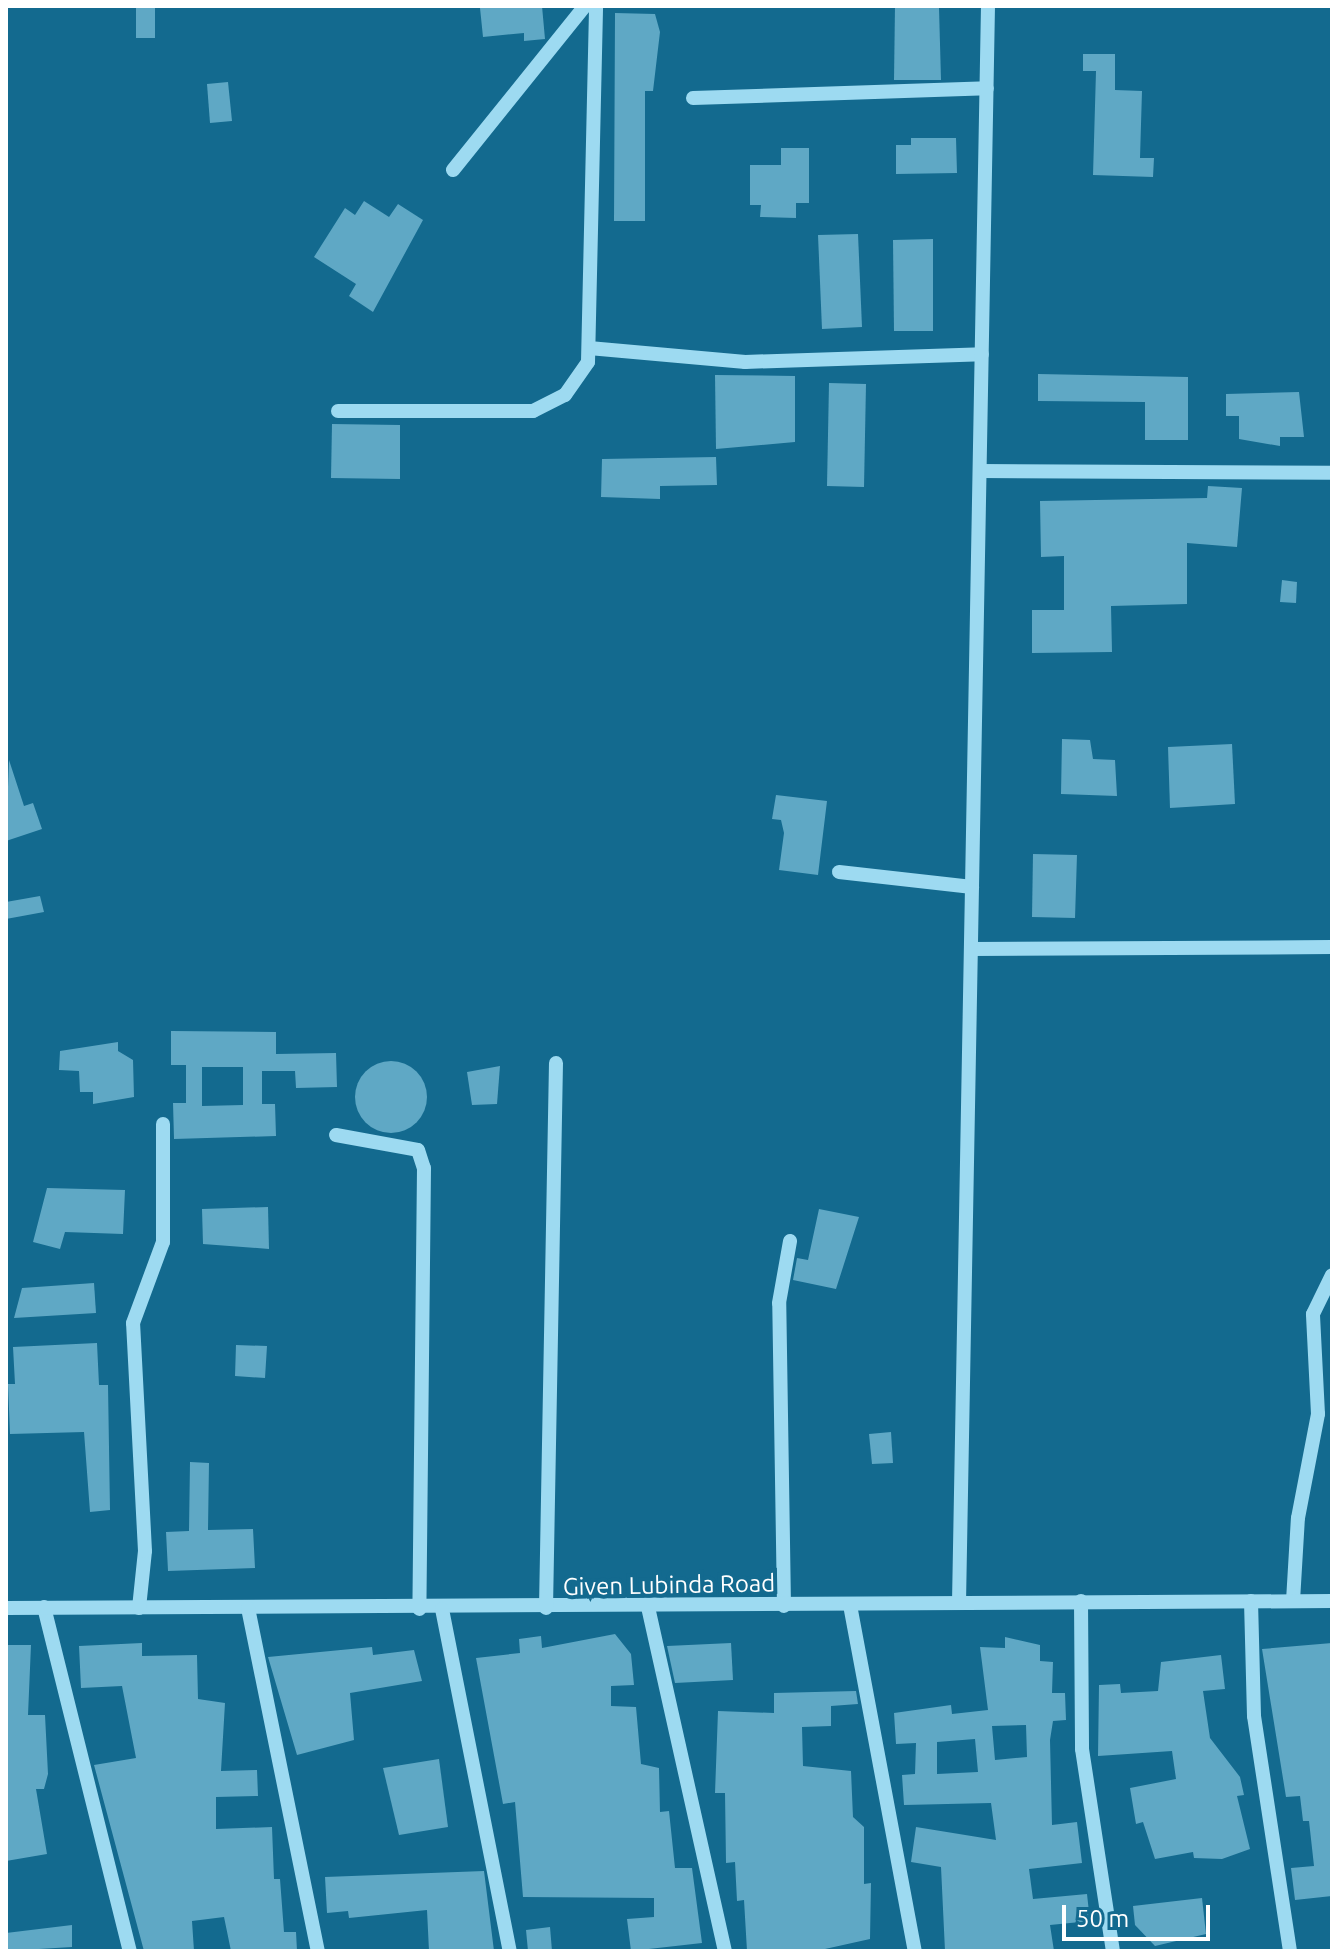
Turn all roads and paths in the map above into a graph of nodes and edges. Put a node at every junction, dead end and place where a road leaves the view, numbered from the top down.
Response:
1 (585, 6) edge
2 (596, 6) edge
3 (988, 6) edge
4 (987, 88) junction
5 (693, 98) dead end
6 (453, 170) dead end
7 (982, 354) junction
8 (588, 355) junction
9 (338, 411) dead end
10 (980, 471) junction
11 (1332, 473) edge
12 (839, 872) dead end
13 (972, 887) junction
14 (1332, 947) edge
15 (971, 949) junction
16 (556, 1063) dead end
17 (163, 1124) dead end
18 (336, 1135) dead end
19 (790, 1241) dead end
20 (1332, 1275) edge
21 (1081, 1601) junction
22 (1251, 1601) junction
23 (1293, 1601) junction
24 (1332, 1601) edge
25 (959, 1603) junction
26 (850, 1605) junction
27 (784, 1606) junction
28 (44, 1607) junction
29 (648, 1607) junction
30 (6, 1608) edge
31 (139, 1608) junction
32 (248, 1608) junction
33 (546, 1608) junction
34 (419, 1609) junction
35 (442, 1609) junction
36 (130, 1951) edge
37 (318, 1951) edge
38 (510, 1951) edge
39 (725, 1951) edge
40 (915, 1951) edge
41 (1113, 1951) edge
42 (1290, 1951) edge

1 - 6 street
2 - 8 street
3 - 4 street
4 - 5 street
4 - 7 street
7 - 8 street
7 - 10 street
8 - 9 street
10 - 11 street
10 - 13 street
12 - 13 street
13 - 15 street
14 - 15 street
15 - 25 street
16 - 33 street
17 - 31 street
18 - 34 street
19 - 27 street
20 - 23 street
21 - 22 street, Given Lubinda Road
21 - 25 street, Given Lubinda Road
21 - 41 street
22 - 23 street, Given Lubinda Road
22 - 42 street
23 - 24 street, Given Lubinda Road
25 - 26 street, Given Lubinda Road
26 - 27 street, Given Lubinda Road
26 - 40 street
27 - 29 street, Given Lubinda Road
28 - 30 street, Given Lubinda Road
28 - 31 street, Given Lubinda Road
28 - 36 street
29 - 33 street, Given Lubinda Road
29 - 39 street
31 - 32 street, Given Lubinda Road
32 - 34 street, Given Lubinda Road
32 - 37 street
33 - 35 street, Given Lubinda Road
34 - 35 street, Given Lubinda Road
35 - 38 street

